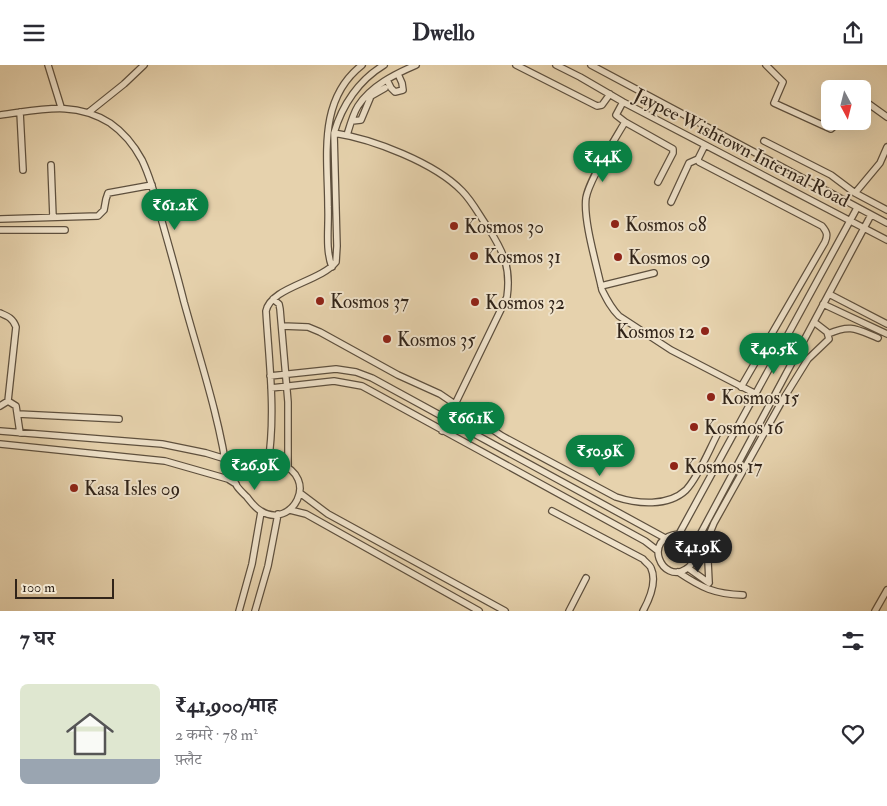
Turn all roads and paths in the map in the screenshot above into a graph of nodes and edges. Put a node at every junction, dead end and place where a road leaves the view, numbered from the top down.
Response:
1 (48, 65) edge
2 (144, 65) edge
3 (362, 65) edge
4 (384, 65) edge
5 (416, 65) edge
6 (516, 65) edge
7 (556, 65) edge
8 (591, 65) edge
9 (766, 65) edge
10 (398, 74) junction
11 (387, 80) junction
12 (385, 88) dead end
13 (610, 94) junction
14 (622, 102) junction
15 (871, 105) edge
16 (61, 107) junction
17 (20, 112) junction
18 (89, 112) junction
19 (0, 115) edge
20 (887, 117) edge
21 (352, 121) junction
22 (625, 122) junction
23 (821, 124) edge
24 (334, 133) junction
25 (347, 135) junction
26 (764, 141) dead end
27 (705, 145) junction
28 (887, 147) edge
29 (698, 159) junction
30 (51, 165) dead end
31 (24, 169) dead end
32 (658, 182) dead end
33 (152, 185) junction
34 (855, 193) junction
35 (671, 202) dead end
36 (857, 208) junction
37 (887, 210) edge
38 (871, 215) junction
39 (53, 217) junction
40 (0, 219) edge
41 (851, 220) junction
42 (887, 223) edge
43 (864, 228) junction
44 (0, 230) edge
45 (65, 230) dead end
46 (887, 240) edge
47 (332, 267) junction
48 (654, 273) dead end
49 (601, 286) junction
50 (829, 294) junction
51 (273, 299) junction
52 (823, 304) junction
53 (0, 313) edge
54 (814, 322) junction
55 (887, 324) edge
56 (282, 325) junction
57 (828, 334) junction
58 (887, 334) edge
59 (878, 338) dead end
60 (286, 374) junction
61 (270, 376) junction
62 (287, 386) junction
63 (272, 387) junction
64 (742, 387) junction
65 (756, 394) junction
66 (8, 401) junction
67 (456, 405) junction
68 (0, 406) edge
69 (467, 413) junction
70 (18, 414) junction
71 (119, 419) dead end
72 (448, 420) junction
73 (459, 426) junction
74 (0, 431) edge
75 (442, 431) junction
76 (20, 433) junction
77 (718, 433) dead end
78 (0, 444) edge
79 (225, 458) junction
80 (268, 464) junction
81 (255, 467) junction
82 (288, 467) junction
83 (228, 479) junction
84 (692, 482) junction
85 (236, 484) junction
86 (704, 488) junction
87 (300, 493) junction
88 (290, 510) junction
89 (261, 511) junction
90 (552, 511) dead end
91 (278, 515) junction
92 (679, 535) junction
93 (665, 538) junction
94 (695, 544) junction
95 (658, 551) junction
96 (688, 568) junction
97 (678, 572) junction
98 (586, 578) dead end
99 (709, 582) junction
100 (711, 590) junction
101 (887, 590) edge
102 (743, 595) dead end
103 (238, 611) edge
104 (254, 611) edge
105 (479, 611) edge
106 (505, 611) edge
107 (569, 611) edge
108 (643, 611) edge
109 (875, 611) edge

1 - 16 street
2 - 18 street
3 - 47 street
4 - 24 street
5 - 10 street
6 - 13 street
7 - 13 street, Jaypee Wishtown Internal Road
8 - 36 street, Jaypee Wishtown Internal Road
9 - 23 street
10 - 11 street
10 - 11 street
11 - 21 street
12 - 21 street
13 - 14 street, Jaypee Wishtown Internal Road
14 - 22 street
14 - 27 street, Jaypee Wishtown Internal Road
15 - 20 street
16 - 17 street
16 - 18 street
17 - 19 street
17 - 31 street
18 - 33 street
21 - 25 street
22 - 32 street
22 - 49 street
24 - 25 street
24 - 47 street
25 - 67 street
26 - 34 street
27 - 29 street
27 - 41 street, Jaypee Wishtown Internal Road
28 - 34 street
29 - 35 street
29 - 64 street
30 - 39 street
33 - 39 street
33 - 79 street
34 - 37 street
36 - 38 street, Jaypee Wishtown Internal Road
36 - 41 street
38 - 42 street, Jaypee Wishtown Internal Road
38 - 43 street
39 - 40 street
41 - 43 street, Jaypee Wishtown Internal Road
41 - 65 street
43 - 46 street, Jaypee Wishtown Internal Road
43 - 50 street
44 - 45 street
47 - 51 street
48 - 49 street
49 - 64 street
50 - 52 street
50 - 55 street
51 - 56 street
51 - 61 street
52 - 54 street
52 - 58 street
53 - 66 street
54 - 57 street
54 - 94 street
56 - 60 street
56 - 67 street
57 - 59 street
57 - 99 street
60 - 61 street
60 - 62 street
60 - 72 street
61 - 63 street
62 - 63 street
62 - 75 street
62 - 82 street
63 - 80 street
64 - 65 street
65 - 86 street
66 - 68 street
66 - 70 street
67 - 69 street
67 - 72 street
69 - 73 street
69 - 84 street
70 - 71 street
70 - 76 street
72 - 73 street
72 - 75 street
73 - 93 street
74 - 76 street
75 - 95 street
76 - 79 street
77 - 84 street
78 - 83 street
79 - 81 street
79 - 83 street
80 - 81 street
80 - 82 street
81 - 85 street
82 - 87 street
83 - 85 street
84 - 86 street
85 - 89 street
86 - 92 street
87 - 88 street
87 - 106 street
88 - 91 street
88 - 105 street
89 - 91 street
89 - 103 street
90 - 108 street
91 - 104 street
92 - 93 street
92 - 94 street
93 - 95 street
94 - 96 street
95 - 97 street
96 - 97 street
96 - 99 street
97 - 100 street
98 - 107 street
99 - 100 street
100 - 102 street
101 - 109 street

